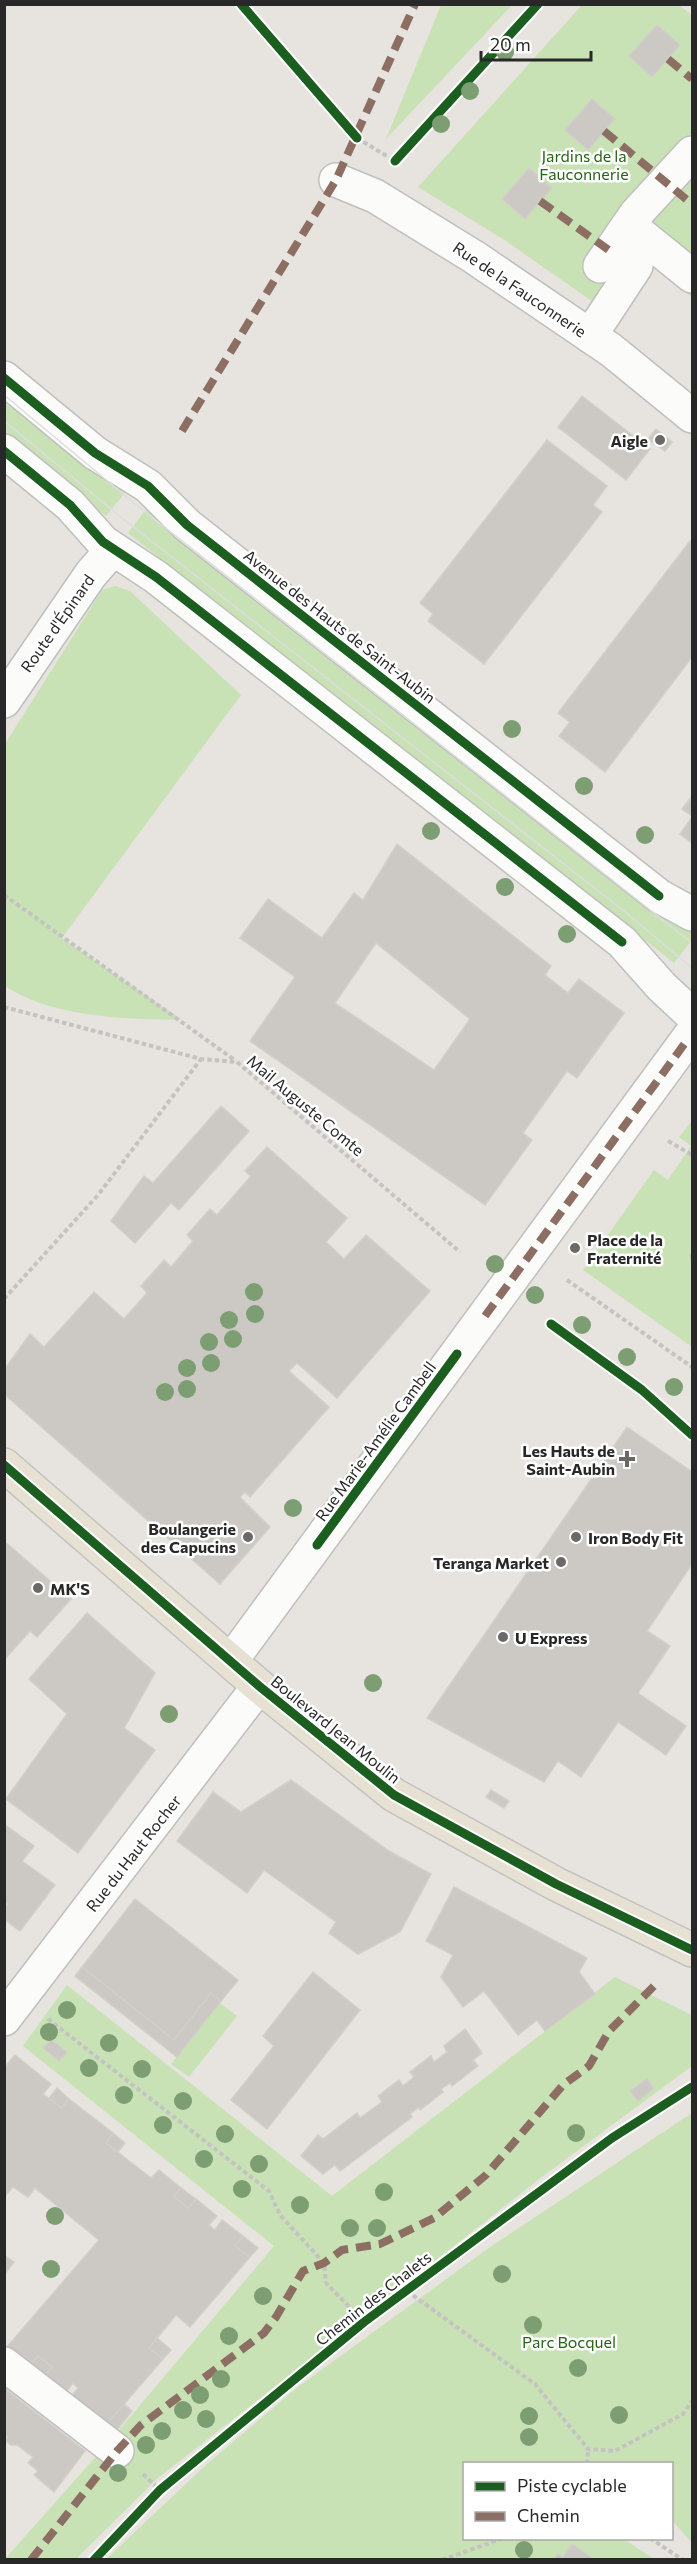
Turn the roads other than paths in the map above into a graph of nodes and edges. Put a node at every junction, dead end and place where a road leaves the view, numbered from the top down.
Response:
1 (693, 153) edge
2 (336, 180) dead end
3 (629, 225) junction
4 (600, 266) dead end
5 (693, 276) edge
6 (590, 336) junction
7 (4, 378) edge
8 (693, 416) edge
9 (4, 451) edge
10 (113, 549) junction
11 (4, 701) edge
12 (693, 914) edge
13 (693, 1015) edge
14 (693, 1033) edge
15 (4, 1465) edge
16 (231, 1661) junction
17 (259, 1686) junction
18 (693, 1950) edge
19 (4, 2019) edge
20 (4, 2364) edge
21 (117, 2451) dead end

1 - 3 street
2 - 6 street, Rue de la Fauconnerie
3 - 4 street
3 - 5 street
3 - 6 street
6 - 8 street, Rue de la Fauconnerie
7 - 12 street, Avenue des Hauts de Saint-Aubin
9 - 10 street
10 - 11 street, Route d'Épinard
10 - 13 street
14 - 16 street, Rue Marie-Amélie Cambell
15 - 16 main road, Boulevard Jean Moulin
16 - 17 main road, Boulevard Jean Moulin
17 - 18 main road, Boulevard Jean Moulin
17 - 19 street, Rue du Haut Rocher
20 - 21 street

